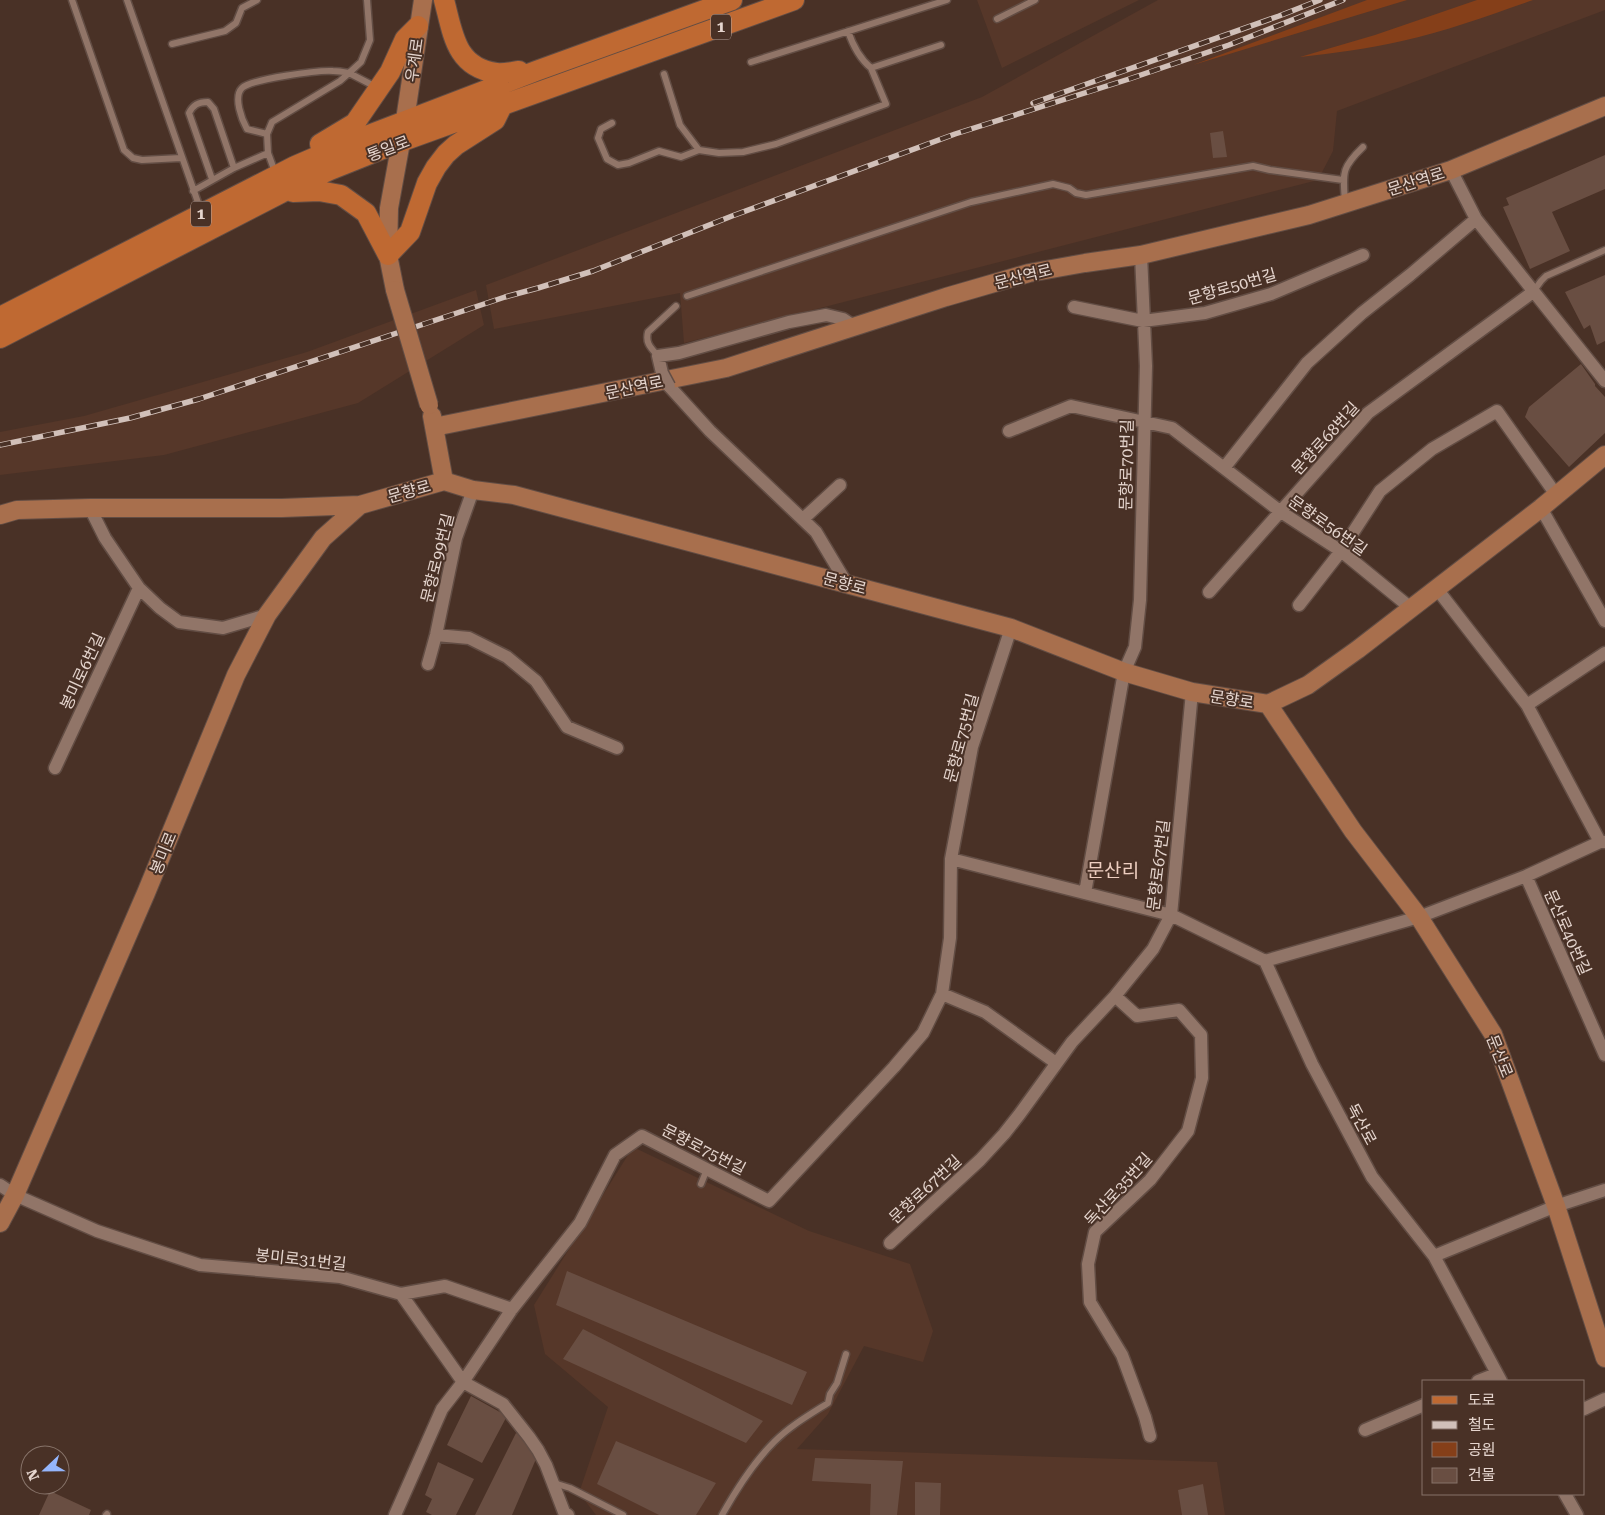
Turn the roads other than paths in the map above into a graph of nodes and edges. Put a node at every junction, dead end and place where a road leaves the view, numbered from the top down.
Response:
1 (72, 0) edge
2 (127, 0) edge
3 (257, 0) edge
4 (367, 0) edge
5 (423, 0) edge
6 (444, 0) edge
7 (732, 0) edge
8 (794, 0) edge
9 (947, 0) edge
10 (1035, 0) edge
11 (997, 19) dead end
12 (418, 26) junction
13 (848, 31) junction
14 (172, 44) dead end
15 (941, 45) dead end
16 (751, 62) dead end
17 (871, 68) junction
18 (536, 71) junction
19 (349, 73) junction
20 (664, 74) dead end
21 (379, 89) junction
22 (502, 105) junction
23 (1605, 106) edge
24 (405, 120) junction
25 (612, 123) dead end
26 (267, 134) junction
27 (400, 142) junction
28 (1363, 147) dead end
29 (699, 150) junction
30 (268, 153) junction
31 (181, 158) junction
32 (295, 166) junction
33 (234, 168) junction
34 (1451, 170) junction
35 (212, 180) junction
36 (1343, 180) junction
37 (279, 184) junction
38 (194, 191) junction
39 (1345, 205) junction
40 (202, 214) junction
41 (1476, 219) junction
42 (1605, 250) edge
43 (388, 255) junction
44 (1141, 255) junction
45 (1363, 255) dead end
46 (1533, 292) junction
47 (687, 296) dead end
48 (676, 306) dead end
49 (1074, 307) dead end
50 (0, 317) edge
51 (1143, 320) junction
52 (855, 327) junction
53 (0, 338) edge
54 (658, 356) junction
55 (1605, 381) edge
56 (1144, 421) junction
57 (434, 427) junction
58 (1009, 432) dead end
59 (1605, 455) edge
60 (1224, 468) junction
61 (444, 481) junction
62 (840, 485) dead end
63 (473, 490) junction
64 (1557, 496) junction
65 (360, 505) junction
66 (90, 508) junction
67 (1542, 508) junction
68 (17, 510) junction
69 (1281, 512) junction
70 (0, 515) edge
71 (803, 519) junction
72 (0, 530) edge
73 (1340, 552) junction
74 (847, 584) junction
75 (139, 588) junction
76 (1437, 589) junction
77 (1209, 592) dead end
78 (1299, 605) dead end
79 (1412, 609) junction
80 (267, 615) junction
81 (1605, 621) edge
82 (1011, 628) junction
83 (436, 635) junction
84 (1605, 653) edge
85 (428, 664) dead end
86 (1124, 672) junction
87 (1192, 692) junction
88 (1268, 704) junction
89 (1527, 705) junction
90 (618, 748) dead end
91 (55, 768) dead end
92 (1602, 842) edge
93 (950, 859) junction
94 (1526, 876) junction
95 (1085, 893) junction
96 (1171, 915) junction
97 (1419, 917) junction
98 (1265, 962) junction
99 (942, 994) junction
100 (1115, 996) junction
101 (1605, 1055) edge
102 (1056, 1064) junction
103 (707, 1169) junction
104 (701, 1184) dead end
105 (0, 1185) edge
106 (1605, 1190) edge
107 (15, 1196) junction
108 (1556, 1206) junction
109 (0, 1223) edge
110 (890, 1243) dead end
111 (1434, 1256) junction
112 (401, 1294) junction
113 (512, 1309) junction
114 (846, 1354) dead end
115 (1605, 1358) edge
116 (1499, 1377) edge
117 (1483, 1380) edge
118 (463, 1382) junction
119 (1605, 1399) edge
120 (1422, 1406) edge
121 (1585, 1409) edge
122 (1365, 1430) dead end
123 (1150, 1436) dead end
124 (554, 1483) junction
125 (1567, 1495) edge
126 (395, 1515) edge
127 (568, 1515) edge
128 (623, 1515) edge
129 (722, 1515) edge
130 (1577, 1515) edge

1 - 31 lane
2 - 31 lane
3 - 14 lane
4 - 19 lane
5 - 12 street, 우계로
6 - 18 main road
7 - 18 main road, 통일로 / 1
8 - 22 main road, 통일로 / 1
9 - 13 lane
10 - 11 lane
12 - 21 main road
12 - 24 street, 우계로
13 - 16 lane
13 - 17 lane
15 - 17 lane
17 - 29 lane
18 - 24 main road, 통일로 / 1
19 - 21 lane
19 - 26 lane
19 - 26 lane
20 - 29 lane
21 - 32 main road
22 - 27 main road, 통일로 / 1
22 - 43 main road
23 - 34 street, 문산역로
24 - 27 street
24 - 32 main road, 통일로 / 1
25 - 29 lane
26 - 30 lane
27 - 37 main road, 통일로 / 1
27 - 43 street
28 - 36 lane
30 - 33 lane
30 - 37 lane
31 - 38 lane
32 - 37 main road, 통일로 / 1
33 - 35 lane
33 - 35 lane
34 - 39 street, 문산역로
34 - 41 street
35 - 38 lane
36 - 39 lane
36 - 47 lane
37 - 40 main road, 통일로 / 1
37 - 43 main road
37 - 53 main road, 통일로 / 1
38 - 40 lane
39 - 44 street, 문산역로
40 - 50 main road, 통일로 / 1
41 - 46 street
41 - 60 street
42 - 46 lane
43 - 57 street, bridge
44 - 51 street, 문향로70번길
44 - 52 street, 문산역로
45 - 51 street, 문향로50번길
46 - 55 street
46 - 69 street, 문향로68번길
48 - 54 lane
49 - 51 street, 문향로50번길
51 - 56 street, 문향로70번길
52 - 54 street
52 - 57 street, 문산역로
54 - 71 street, bridge
56 - 58 street, 문향로56번길
56 - 60 street, 문향로56번길
56 - 86 street, 문향로70번길
57 - 61 street
59 - 64 street, 문향로
60 - 69 street, 문향로56번길
61 - 63 street, 문향로
61 - 65 street, 문향로
62 - 71 street
63 - 74 street, 문향로
63 - 83 street, 문향로99번길
64 - 67 street, 문향로
64 - 73 street
65 - 66 street, 문향로
65 - 80 street, 봉미로
66 - 68 street, 문향로
66 - 75 street
67 - 76 street, 문향로
67 - 81 street
68 - 70 street, 문향로
68 - 72 street
69 - 73 street, 문향로56번길
69 - 77 street, 문향로68번길
71 - 74 street
73 - 78 street
73 - 79 street, 문향로56번길
74 - 82 street, 문향로
75 - 80 street
75 - 91 street, 봉미로6번길
76 - 79 street, 문향로
76 - 89 street
79 - 88 street, 문향로
80 - 107 street, 봉미로
82 - 86 street, 문향로
82 - 93 street, 문향로75번길
83 - 85 street, 문향로99번길
83 - 90 street
84 - 89 street
86 - 87 street, 문향로
86 - 95 street, 문향로70번길
87 - 88 street, 문향로
87 - 96 street, 문향로67번길
88 - 97 street, 문산로
89 - 92 street
92 - 94 street, 문산로40번길
93 - 95 street
93 - 99 street, 문향로75번길
94 - 97 street, 문산로40번길
94 - 101 street, 문산로40번길
95 - 96 street
96 - 98 street
96 - 100 street, 문향로67번길
97 - 98 street
97 - 108 street, 문산로
98 - 111 street, 독산로
99 - 102 street
99 - 103 street, 문향로75번길
100 - 102 street, 문향로67번길
100 - 123 street, 독산로35번길
102 - 110 street, 문향로67번길
103 - 104 lane
103 - 113 street, 문향로75번길
105 - 107 street, 봉미로31번길
106 - 108 street
107 - 109 street, 봉미로
107 - 112 street, 봉미로31번길
108 - 111 street
108 - 115 street, 문산로
111 - 116 street, 독산로
112 - 113 street
112 - 118 street
113 - 118 street, 문향로75번길
114 - 129 lane
116 - 117 street
118 - 124 street
118 - 126 street, 문향로75번길
119 - 121 street
120 - 122 street
124 - 127 street
124 - 128 lane
125 - 130 street

